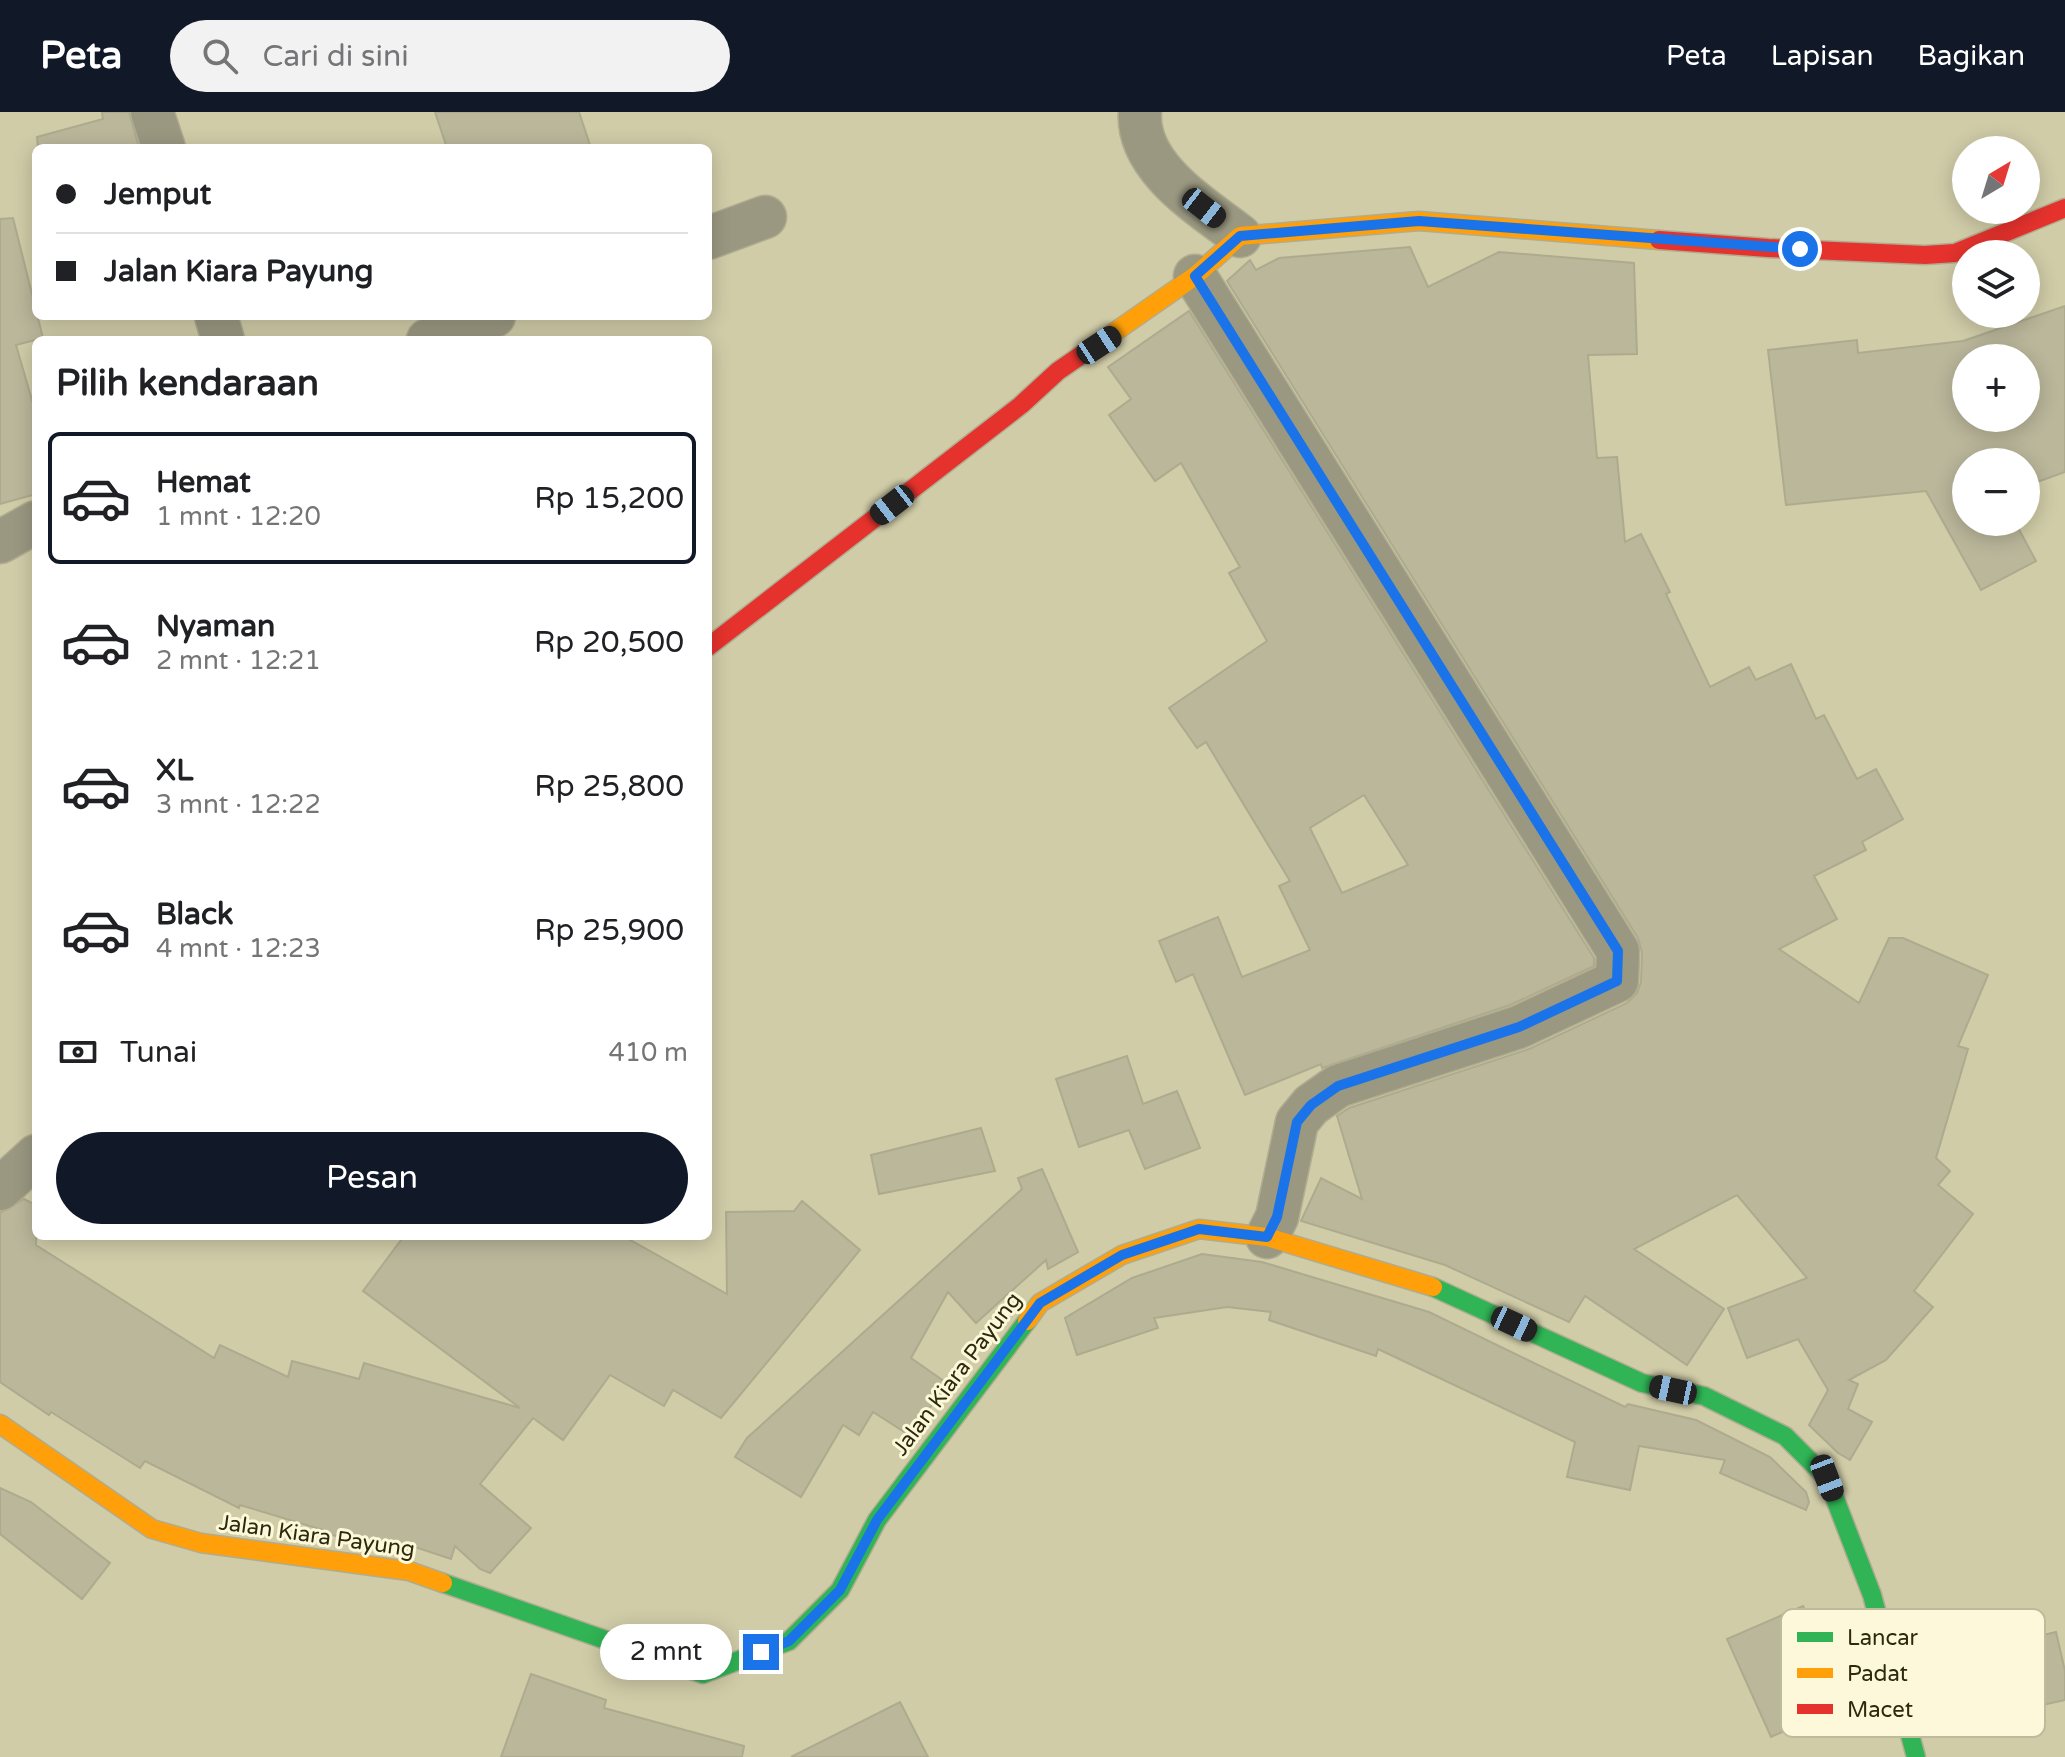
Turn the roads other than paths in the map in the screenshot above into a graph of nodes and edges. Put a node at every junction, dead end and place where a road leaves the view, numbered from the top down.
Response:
1 (152, 112) edge
2 (1140, 112) edge
3 (163, 144) edge
4 (2065, 208) edge
5 (765, 217) dead end
6 (1240, 236) junction
7 (712, 237) edge
8 (1195, 276) junction
9 (483, 320) edge
10 (439, 336) edge
11 (32, 524) edge
12 (0, 542) edge
13 (712, 644) edge
14 (32, 1160) edge
15 (0, 1189) edge
16 (1267, 1237) junction
17 (0, 1424) edge
18 (1876, 1609) edge
19 (1911, 1737) edge
20 (1916, 1757) edge

1 - 3 street
2 - 6 street
4 - 6 street
5 - 7 street
6 - 8 street
8 - 13 street
8 - 16 street
9 - 10 street
11 - 12 street
14 - 15 street
16 - 17 street, Jalan Kiara Payung
16 - 18 street, Jalan Kiara Payung
19 - 20 street, Jalan Kiara Payung

